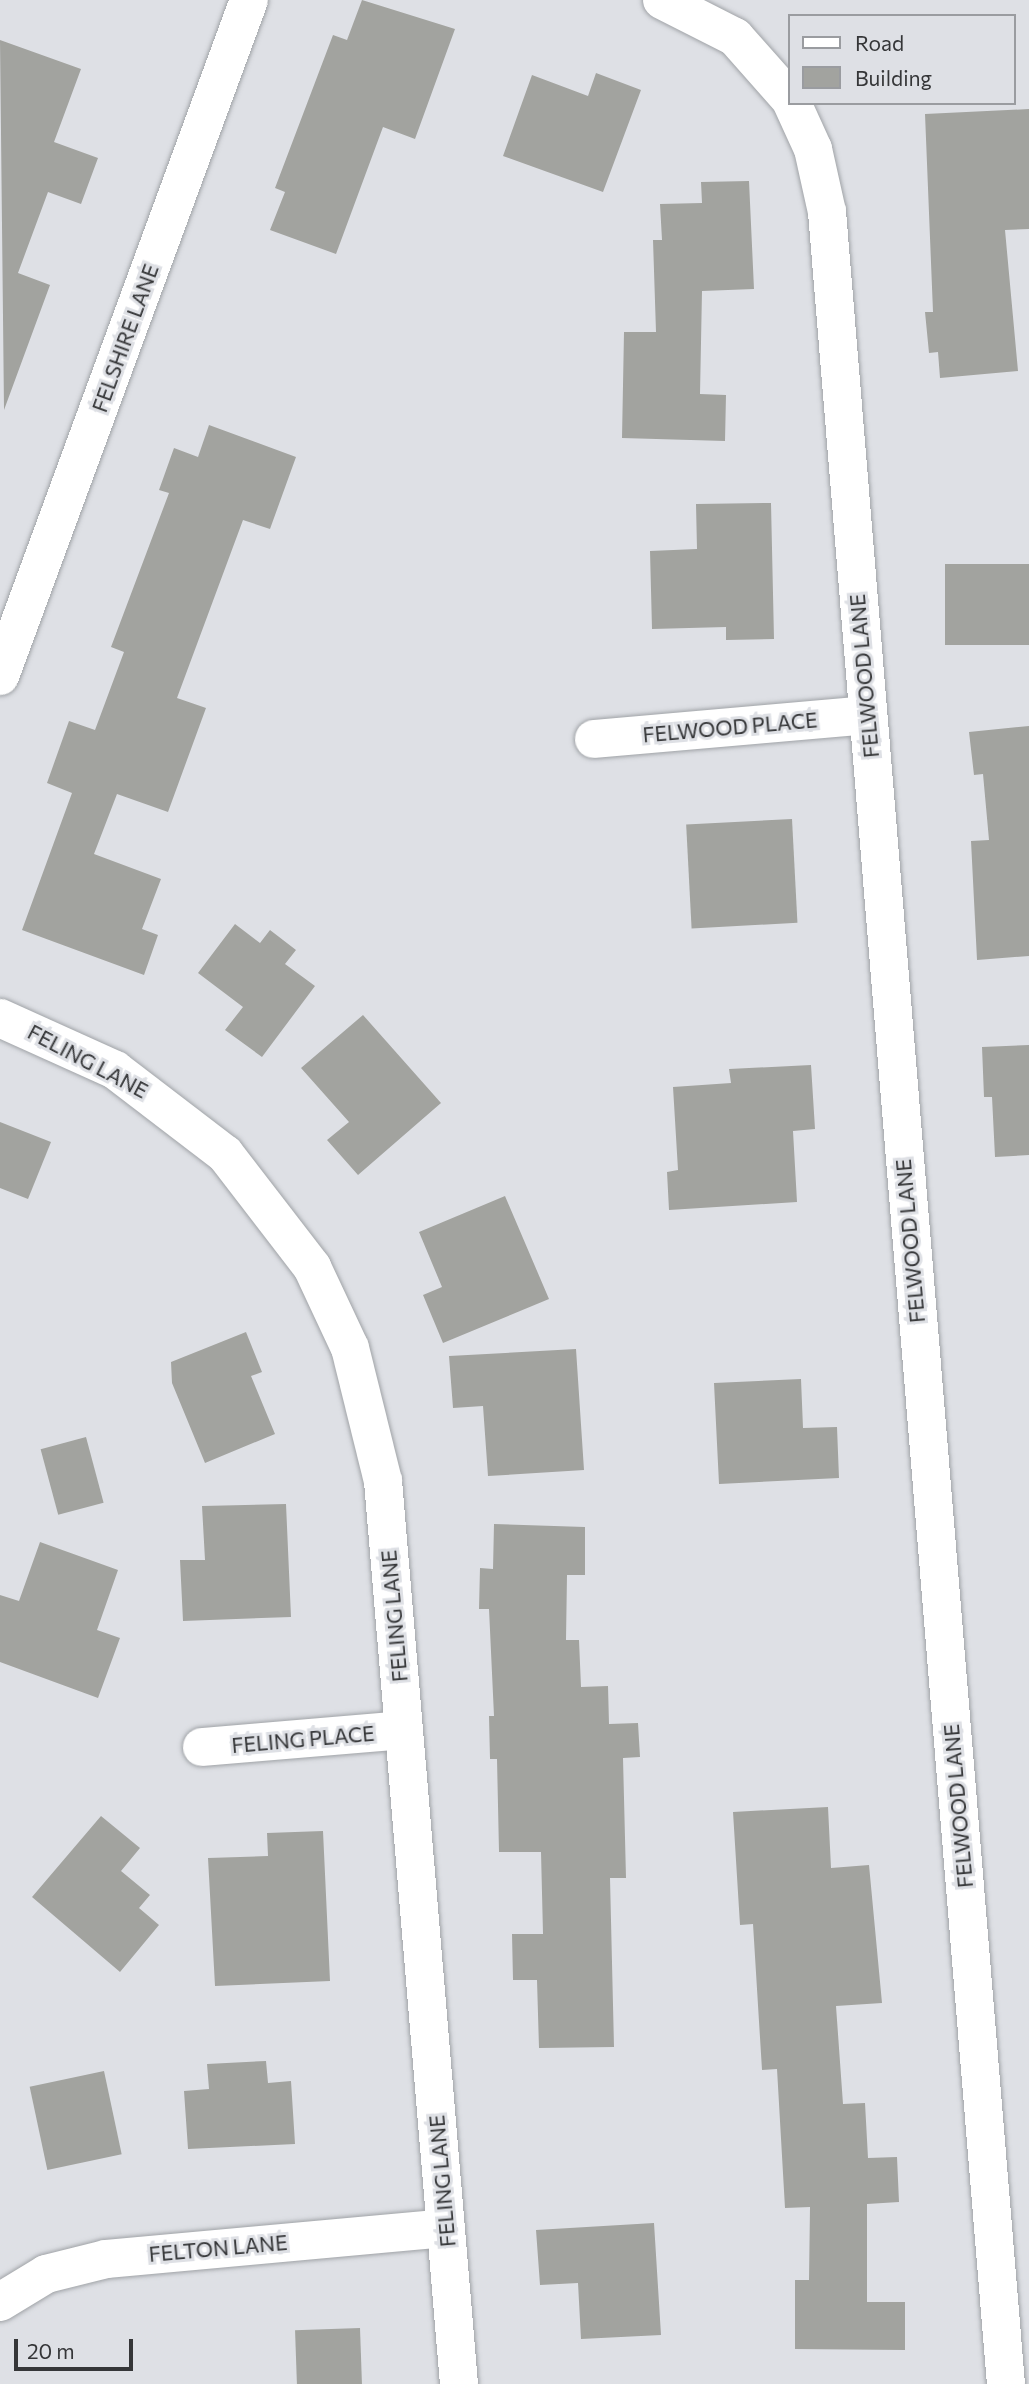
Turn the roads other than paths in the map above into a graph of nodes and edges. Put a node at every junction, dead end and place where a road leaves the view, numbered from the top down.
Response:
1 (249, 0) edge
2 (662, 0) edge
3 (788, 97) edge
4 (793, 105) edge
5 (0, 677) edge
6 (866, 715) junction
7 (594, 739) dead end
8 (0, 1018) edge
9 (403, 1730) junction
10 (202, 1747) dead end
11 (446, 2228) junction
12 (0, 2302) edge
13 (459, 2384) edge
14 (1006, 2384) edge

1 - 5 street, FELSHIRE LANE
2 - 3 street
4 - 6 street, FELWOOD LANE
6 - 7 street, FELWOOD PLACE
6 - 14 street, FELWOOD LANE
8 - 9 street, FELING LANE
9 - 10 street, FELING PLACE
9 - 11 street, FELING LANE
11 - 12 street, FELTON LANE
11 - 13 street, FELING LANE

